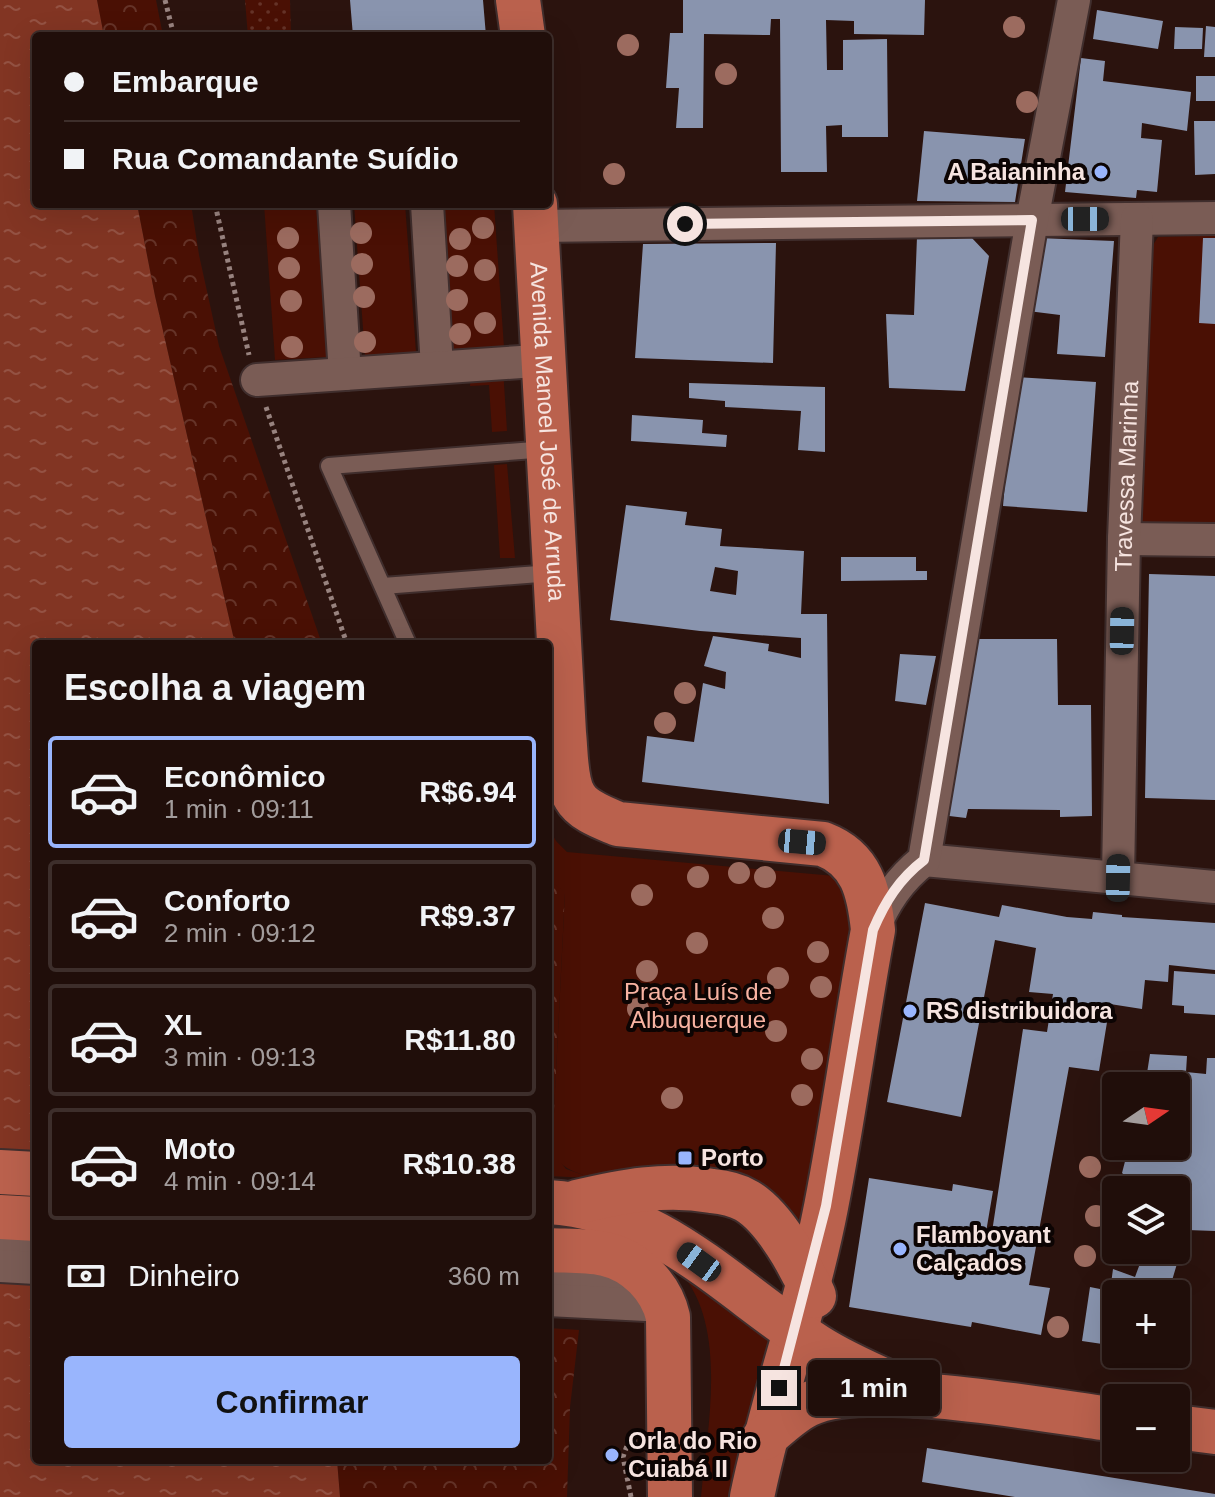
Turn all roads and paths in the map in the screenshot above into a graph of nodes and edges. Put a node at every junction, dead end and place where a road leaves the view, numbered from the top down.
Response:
1 (165, 0) edge
2 (518, 0) edge
3 (1074, 0) edge
4 (173, 32) edge
5 (522, 32) edge
6 (216, 208) edge
7 (334, 208) edge
8 (427, 208) edge
9 (535, 215) edge
10 (1215, 218) edge
11 (1137, 219) junction
12 (1032, 220) junction
13 (521, 362) dead end
14 (437, 367) junction
15 (345, 374) junction
16 (257, 380) junction
17 (549, 449) junction
18 (1124, 539) junction
19 (1215, 540) edge
20 (556, 573) junction
21 (383, 586) junction
22 (346, 640) edge
23 (406, 640) edge
24 (924, 860) junction
25 (1118, 878) junction
26 (1215, 887) edge
27 (873, 930) junction
28 (0, 1172) edge
29 (32, 1174) edge
30 (562, 1202) edge
31 (0, 1217) edge
32 (32, 1219) edge
33 (0, 1240) edge
34 (32, 1243) edge
35 (552, 1252) edge
36 (806, 1261) junction
37 (699, 1262) junction
38 (0, 1266) edge
39 (32, 1268) edge
40 (552, 1275) edge
41 (613, 1277) junction
42 (552, 1299) edge
43 (795, 1330) junction
44 (863, 1372) junction
45 (917, 1395) junction
46 (1102, 1418) edge
47 (1190, 1429) edge
48 (1215, 1432) edge
49 (764, 1438) junction
50 (670, 1497) edge
51 (752, 1497) edge

1 - 4 path
2 - 5 main road
3 - 12 street
6 - 16 path
7 - 15 street
8 - 14 street
9 - 12 street
9 - 17 main road, Avenida Manoel José de Arruda
10 - 11 street
11 - 12 street
11 - 18 street, Travessa Marinha
12 - 24 street
13 - 14 street
14 - 15 street
15 - 16 street
16 - 22 path
17 - 20 main road, Avenida Manoel José de Arruda
17 - 21 lane
18 - 19 street
18 - 25 street, Travessa Marinha
20 - 21 lane
20 - 27 main road, Avenida Manoel José de Arruda
21 - 23 lane
24 - 25 street
24 - 27 street
25 - 26 street
27 - 36 main road
28 - 29 main road
30 - 36 main road
30 - 37 main road
31 - 32 main road
33 - 34 street
35 - 41 main road
36 - 37 main road
36 - 43 main road
36 - 44 main road
37 - 43 main road
38 - 39 street
40 - 41 street
41 - 42 street
41 - 50 main road
43 - 44 main road
43 - 49 main road
44 - 45 main road
45 - 46 main road
45 - 49 main road
47 - 48 main road
49 - 51 main road

